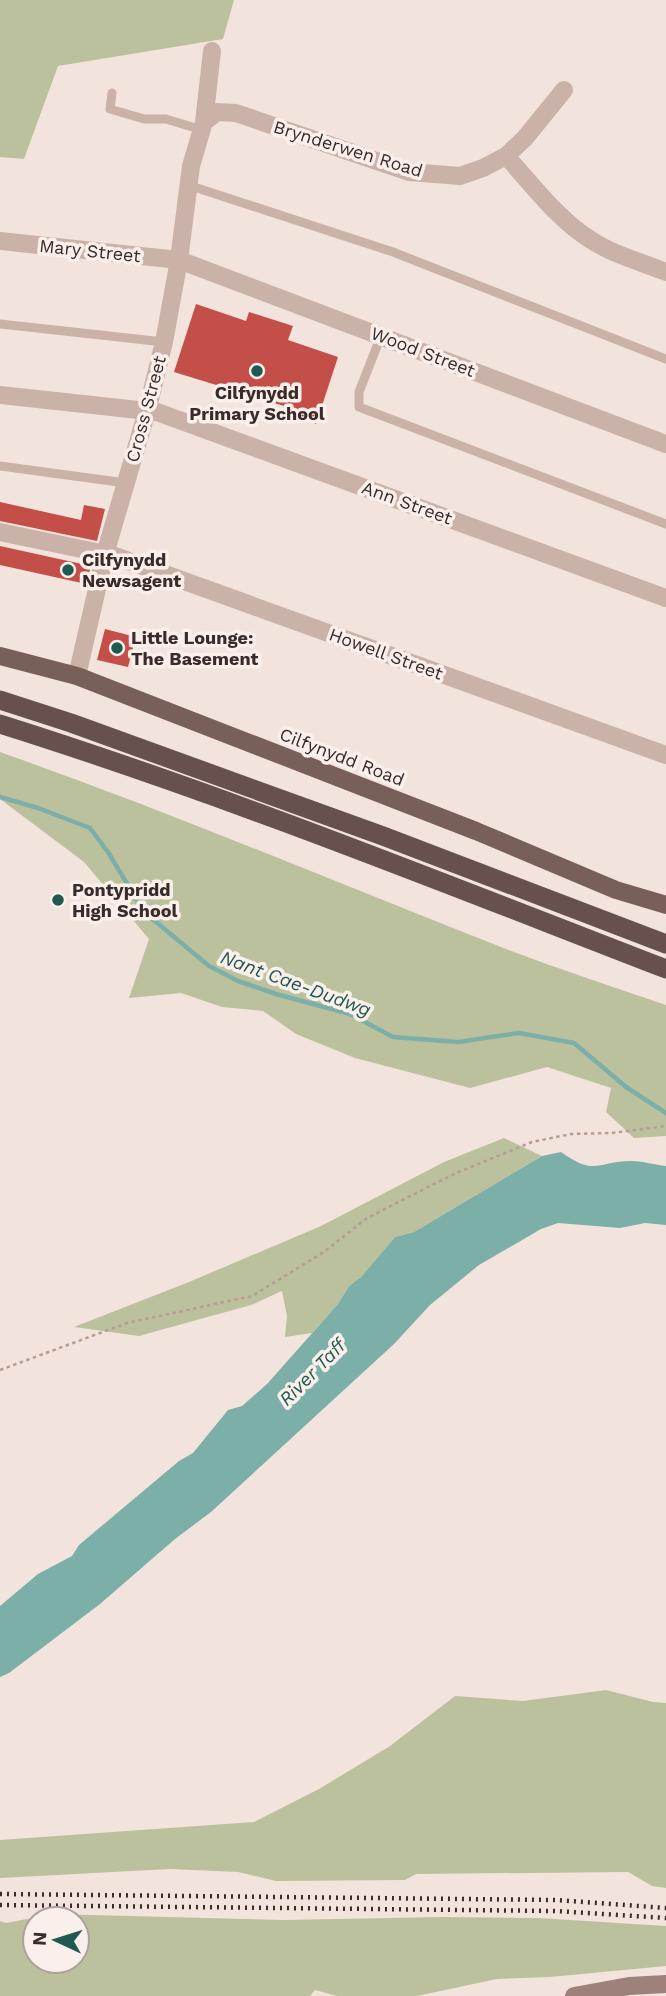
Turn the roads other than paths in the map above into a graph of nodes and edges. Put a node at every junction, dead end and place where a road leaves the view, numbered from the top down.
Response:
1 (212, 51) dead end
2 (564, 90) dead end
3 (112, 93) dead end
4 (201, 130) junction
5 (506, 156) junction
6 (187, 184) junction
7 (0, 241) edge
8 (179, 260) junction
9 (666, 272) edge
10 (0, 324) edge
11 (381, 336) junction
12 (164, 342) junction
13 (666, 359) edge
14 (0, 395) edge
15 (147, 411) junction
16 (666, 444) edge
17 (0, 466) edge
18 (126, 483) junction
19 (666, 524) edge
20 (0, 532) edge
21 (105, 554) junction
22 (666, 598) edge
23 (0, 656) edge
24 (77, 676) junction
25 (0, 700) edge
26 (0, 724) edge
27 (666, 755) edge
28 (666, 905) edge
29 (666, 944) edge
30 (666, 969) edge
31 (666, 1984) edge
32 (576, 1996) edge

1 - 4 street, Cross Street
2 - 5 street, Brynderwen Road
3 - 4 lane
4 - 5 street, Brynderwen Road
4 - 6 street, Cross Street
5 - 9 street
6 - 8 street, Cross Street
6 - 13 lane
7 - 8 street, Mary Street
8 - 11 street, Wood Street
8 - 12 street, Cross Street
10 - 12 lane
11 - 16 street, Wood Street
11 - 19 lane
12 - 15 street, Cross Street
14 - 15 street, Ann Street
15 - 18 street, Cross Street
15 - 22 street, Ann Street
17 - 18 lane
18 - 21 street, Cross Street
20 - 21 street, Howell Street
21 - 24 street, Cross Street
21 - 27 street, Howell Street
23 - 24 main road, Cilfynydd Road
24 - 28 main road, Cilfynydd Road
25 - 29 highway
26 - 30 highway
31 - 32 main road

